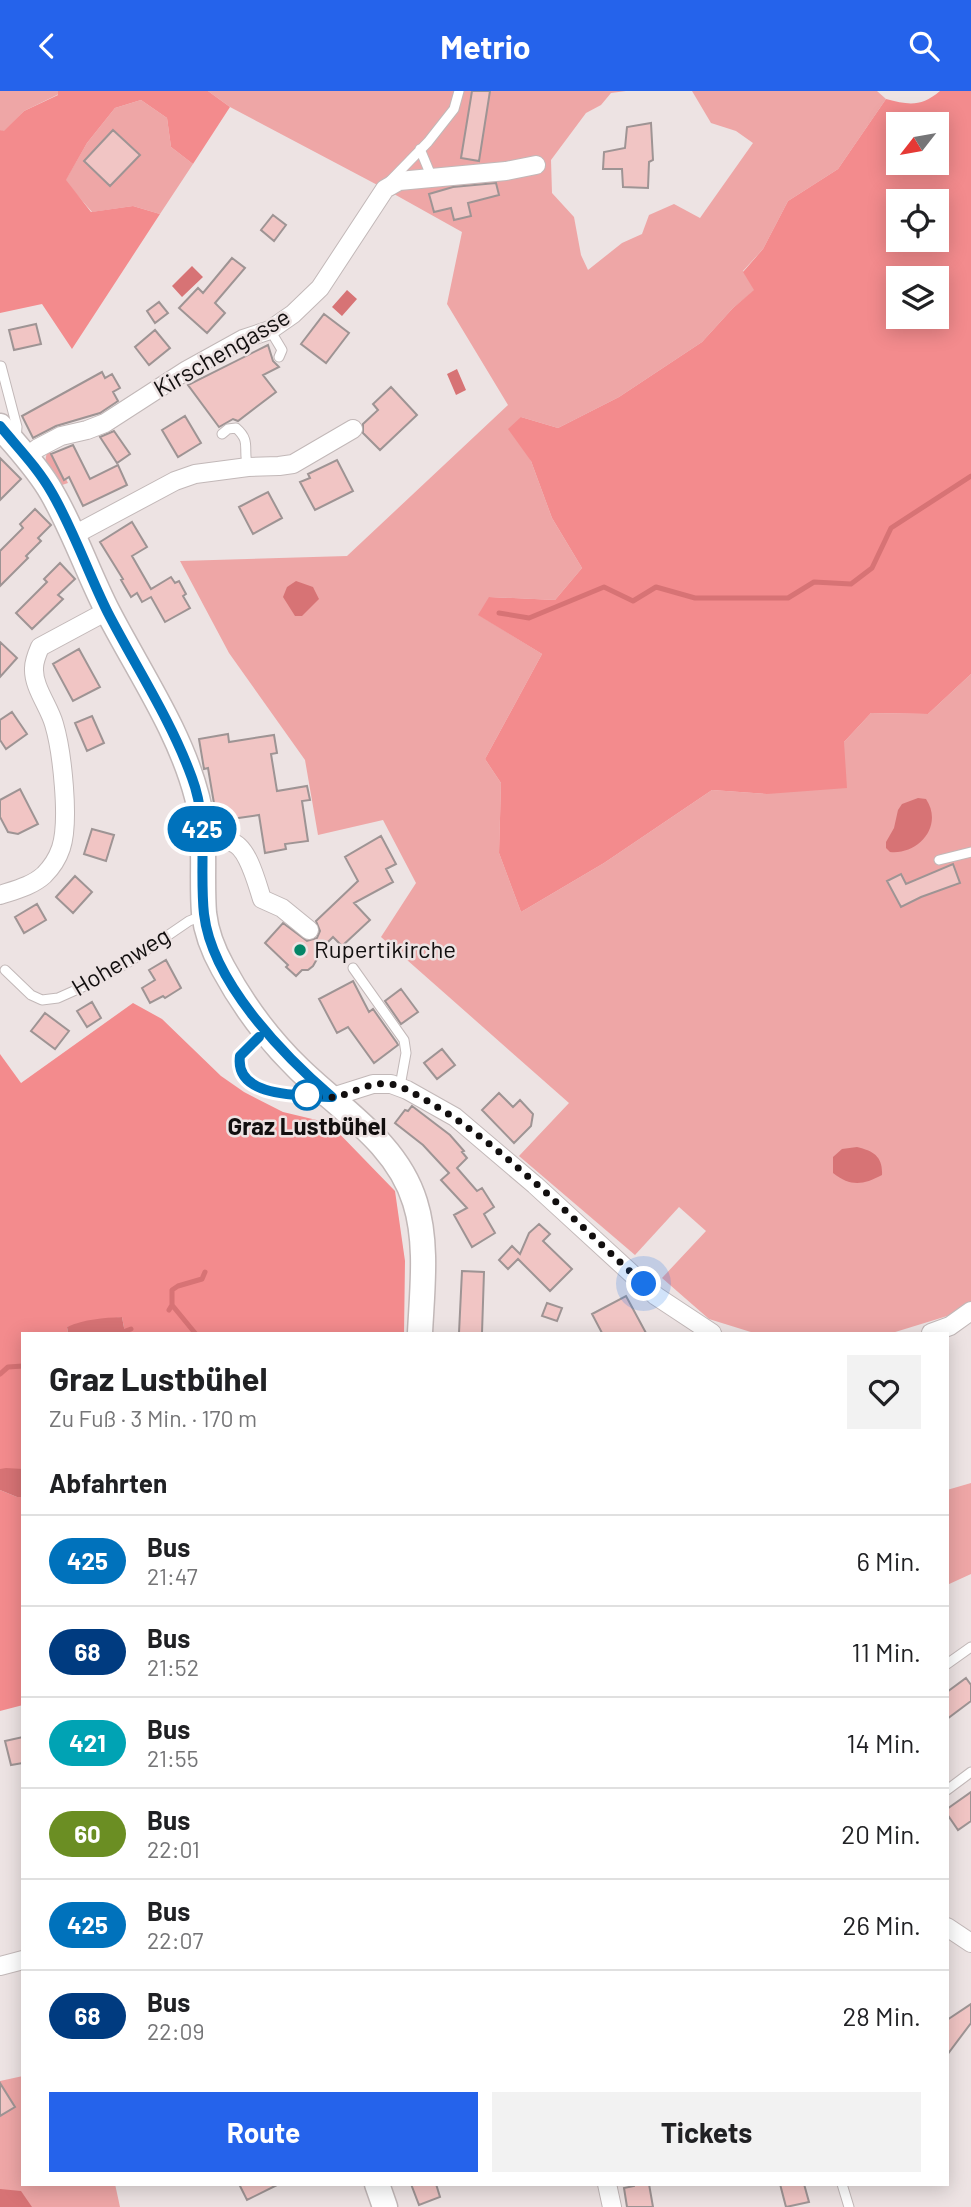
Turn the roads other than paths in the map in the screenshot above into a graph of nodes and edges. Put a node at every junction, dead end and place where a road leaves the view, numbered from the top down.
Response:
1 (459, 91) edge
2 (420, 149) junction
3 (536, 165) dead end
4 (432, 178) junction
5 (385, 189) junction
6 (270, 330) junction
7 (279, 357) dead end
8 (1, 366) edge
9 (353, 429) dead end
10 (222, 434) dead end
11 (14, 442) edge
12 (248, 467) junction
13 (74, 535) junction
14 (107, 611) junction
15 (204, 844) junction
16 (971, 852) edge
17 (939, 860) dead end
18 (0, 895) edge
19 (204, 915) junction
20 (309, 930) dead end
21 (353, 968) dead end
22 (5, 970) dead end
23 (265, 1031) junction
24 (400, 1086) junction
25 (332, 1097) junction
26 (971, 1311) edge
27 (419, 1332) edge
28 (710, 1332) edge
29 (934, 1332) edge
30 (971, 1647) edge
31 (949, 1663) edge
32 (971, 1772) edge
33 (949, 1788) edge
34 (949, 1928) edge
35 (971, 1943) edge
36 (21, 1961) edge
37 (0, 1966) edge
38 (378, 2186) edge
39 (607, 2186) edge
40 (843, 2186) edge
41 (385, 2207) edge
42 (612, 2207) edge
43 (849, 2207) edge

1 - 2 lane
2 - 4 lane
2 - 5 lane
3 - 4 street
4 - 5 street
5 - 6 street, Kirschengasse
6 - 7 lane
6 - 11 street, Kirschengasse
8 - 11 lane
9 - 12 street
10 - 12 lane
11 - 13 main road
12 - 13 street
13 - 14 main road
14 - 15 main road
14 - 18 street
15 - 19 main road
15 - 20 street
16 - 17 lane
19 - 22 lane, Hohenweg
19 - 23 main road
21 - 24 lane
23 - 25 main road
23 - 25 lane
24 - 25 street
24 - 28 street
25 - 27 main road
26 - 29 street
30 - 31 lane
32 - 33 lane
34 - 35 street
36 - 37 street
38 - 41 main road
39 - 42 street
40 - 43 lane

